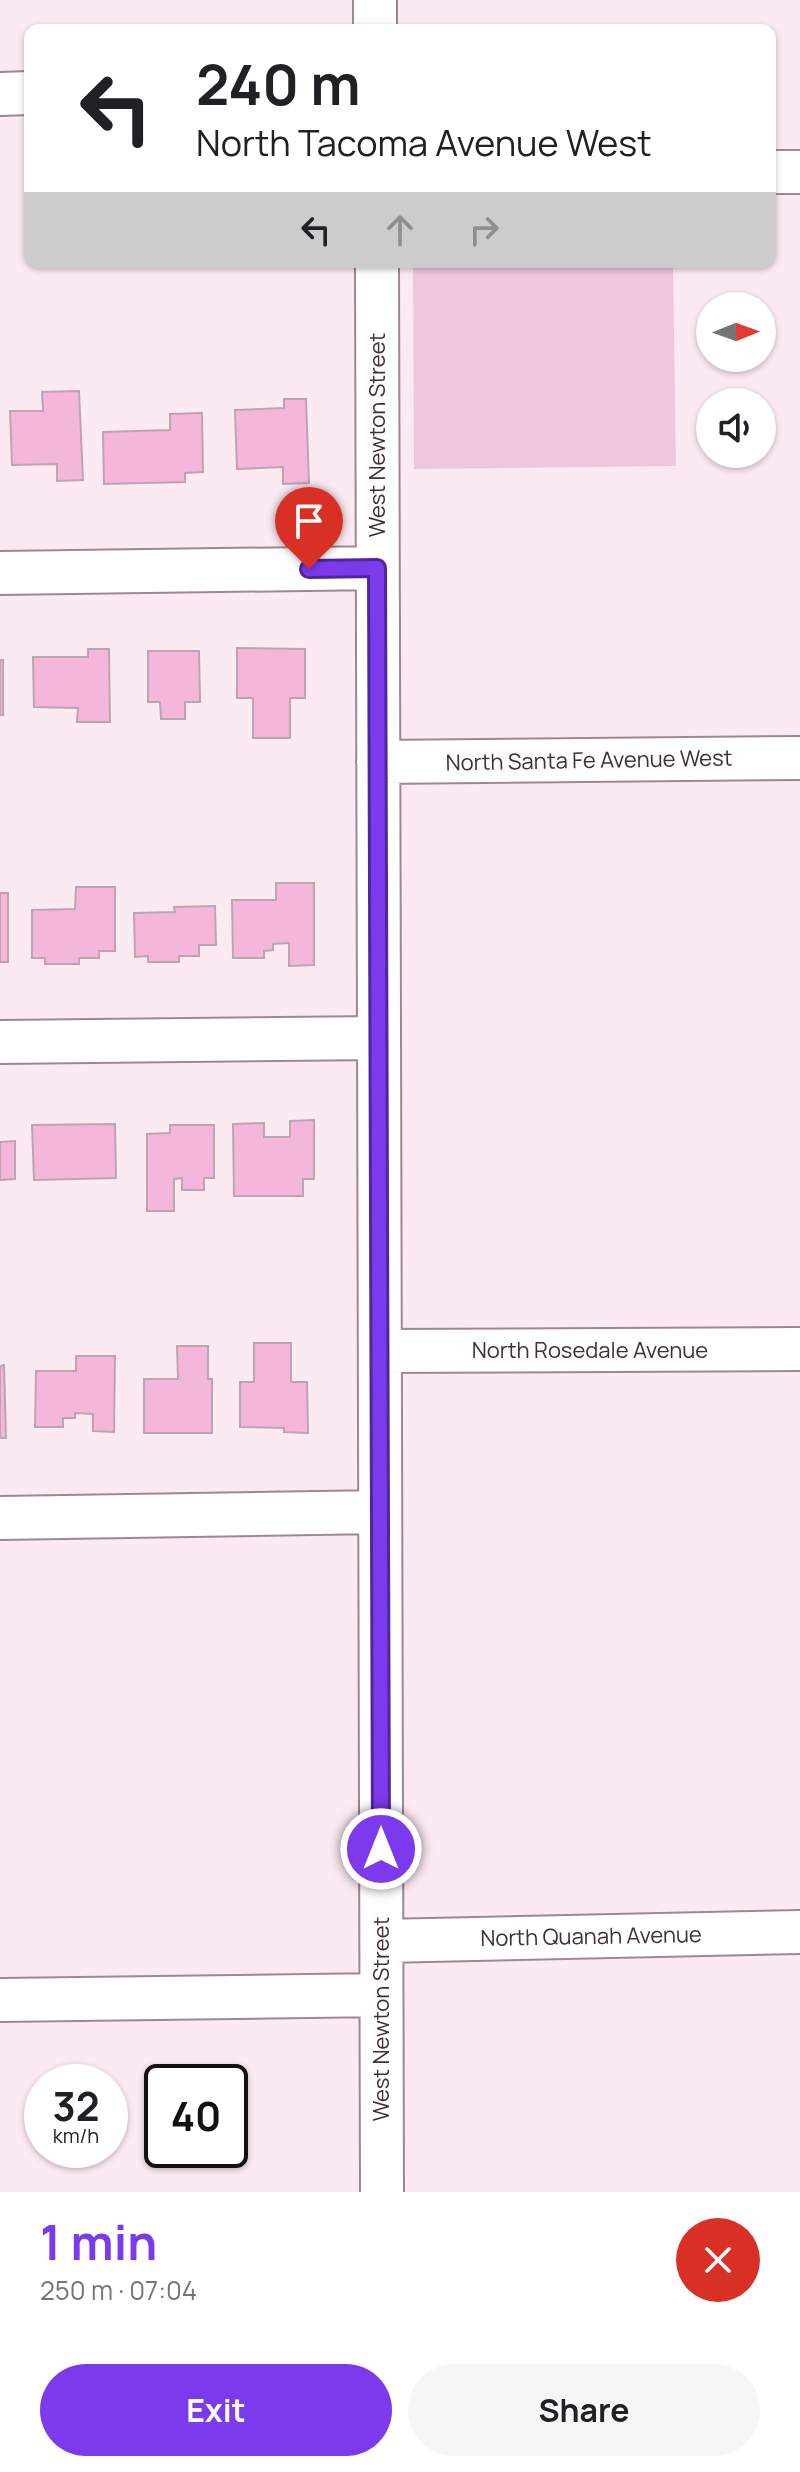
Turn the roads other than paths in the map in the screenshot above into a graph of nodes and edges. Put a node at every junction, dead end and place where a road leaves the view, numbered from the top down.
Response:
1 (375, 0) edge
2 (375, 24) edge
3 (24, 93) edge
4 (0, 94) edge
5 (776, 172) edge
6 (800, 172) edge
7 (377, 268) edge
8 (377, 568) junction
9 (0, 573) edge
10 (800, 758) edge
11 (378, 762) junction
12 (379, 1038) junction
13 (0, 1042) edge
14 (800, 1349) edge
15 (380, 1351) junction
16 (380, 1512) junction
17 (0, 1518) edge
18 (800, 1932) edge
19 (382, 1941) junction
20 (381, 1995) junction
21 (0, 2000) edge
22 (382, 2192) edge

1 - 2 street
3 - 4 street
5 - 6 street
7 - 8 street, West Newton Street
8 - 9 street
8 - 11 street, West Newton Street
10 - 11 street, North Santa Fe Avenue West
11 - 12 street, West Newton Street
12 - 13 street
12 - 15 street, West Newton Street
14 - 15 street, North Rosedale Avenue
15 - 16 street, West Newton Street
16 - 17 street
16 - 19 street, West Newton Street
18 - 19 street, North Quanah Avenue
19 - 20 street, West Newton Street
20 - 21 street
20 - 22 street, West Newton Street

